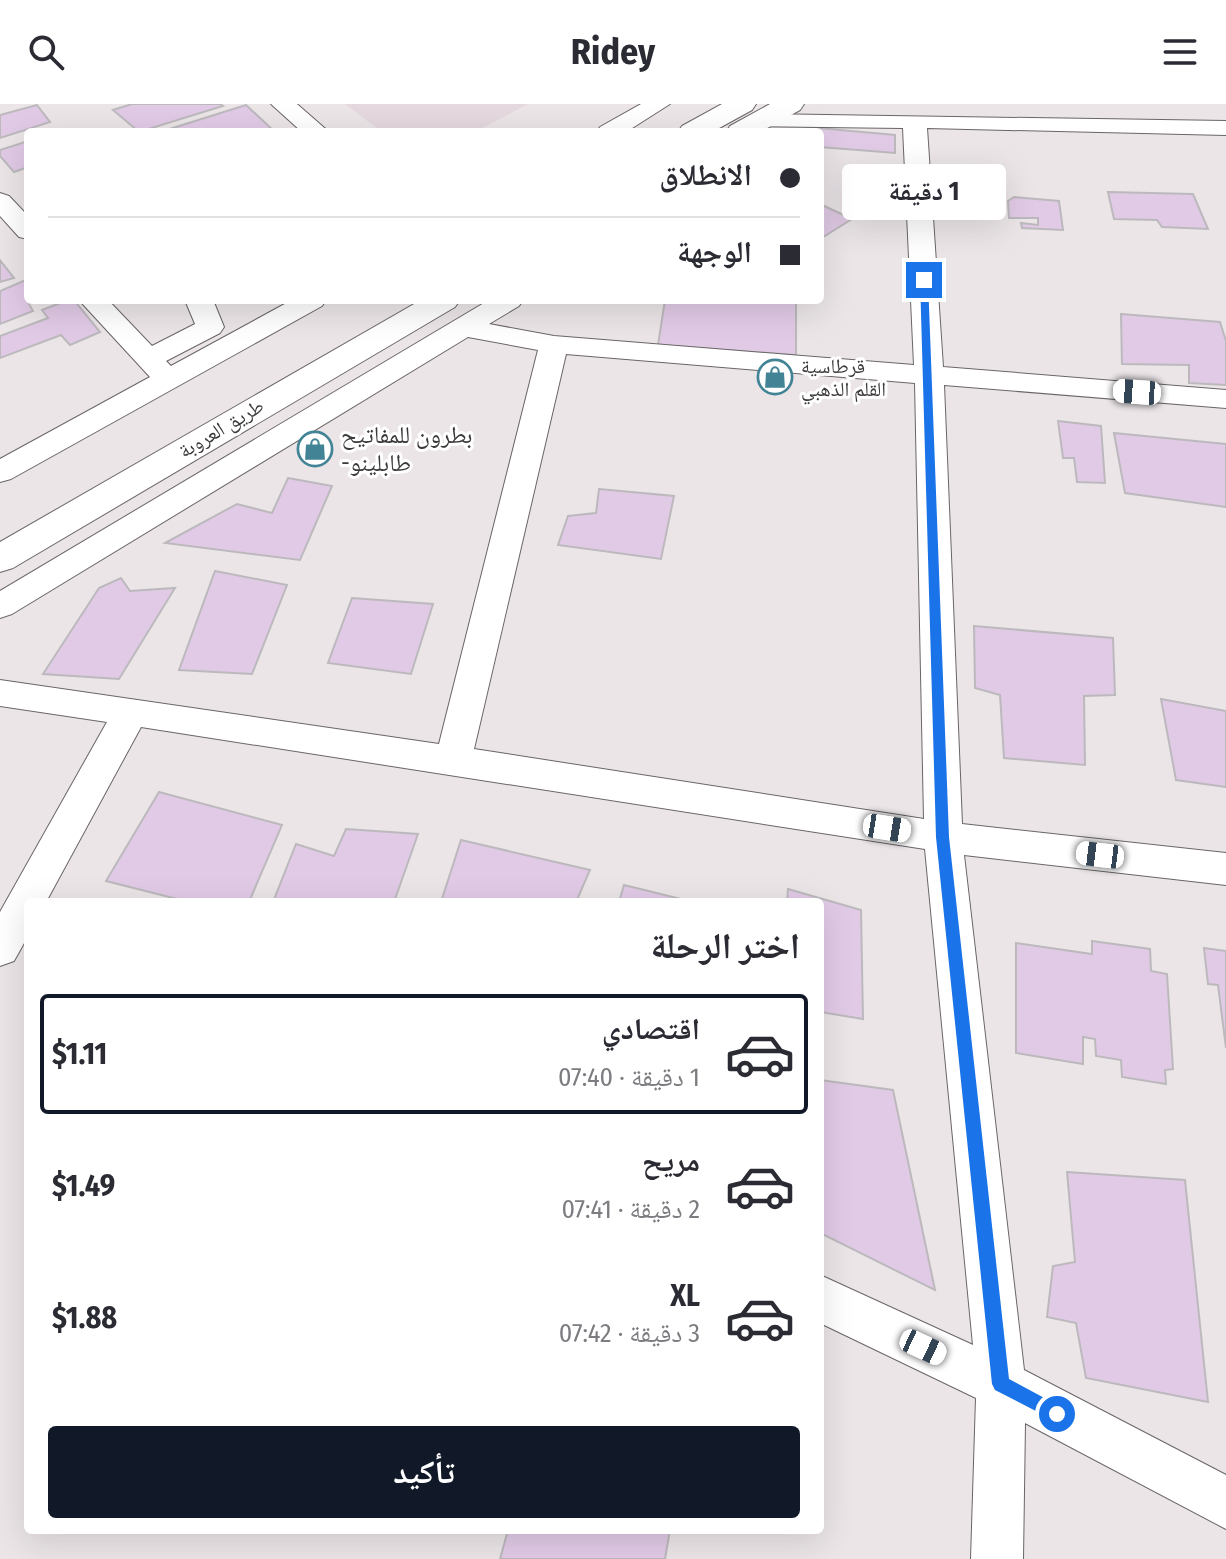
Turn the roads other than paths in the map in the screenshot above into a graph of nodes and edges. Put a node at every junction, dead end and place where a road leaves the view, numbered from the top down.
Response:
1 (283, 104) edge
2 (658, 104) edge
3 (790, 104) edge
4 (915, 121) junction
5 (750, 123) edge
6 (312, 128) edge
7 (616, 128) edge
8 (718, 128) edge
9 (1225, 131) edge
10 (0, 201) edge
11 (24, 227) edge
12 (97, 304) edge
13 (201, 304) edge
14 (303, 304) edge
15 (389, 304) edge
16 (437, 304) edge
17 (503, 304) edge
18 (467, 328) junction
19 (554, 345) junction
20 (158, 370) junction
21 (929, 376) junction
22 (1226, 399) edge
23 (0, 472) edge
24 (0, 525) edge
25 (0, 559) edge
26 (0, 606) edge
27 (0, 693) edge
28 (131, 712) junction
29 (453, 760) junction
30 (943, 837) junction
31 (1226, 869) edge
32 (30, 898) edge
33 (24, 909) edge
34 (0, 949) edge
35 (824, 1300) edge
36 (1001, 1384) junction
37 (1226, 1503) edge
38 (997, 1559) edge

1 - 6 street
2 - 7 street
3 - 5 highway
4 - 5 street
4 - 9 street
4 - 21 street
5 - 8 highway
10 - 11 street
12 - 20 street
13 - 20 street
14 - 20 street
15 - 24 highway, طريق العروبة
16 - 25 highway, طريق العروبة
17 - 18 street
18 - 19 street
18 - 26 street
19 - 21 street
19 - 29 street
20 - 23 street
21 - 22 street
21 - 30 street
27 - 28 street
28 - 29 street
28 - 32 street
29 - 30 street
30 - 31 street
30 - 36 street
33 - 34 street
35 - 36 street
36 - 37 street
36 - 38 street

